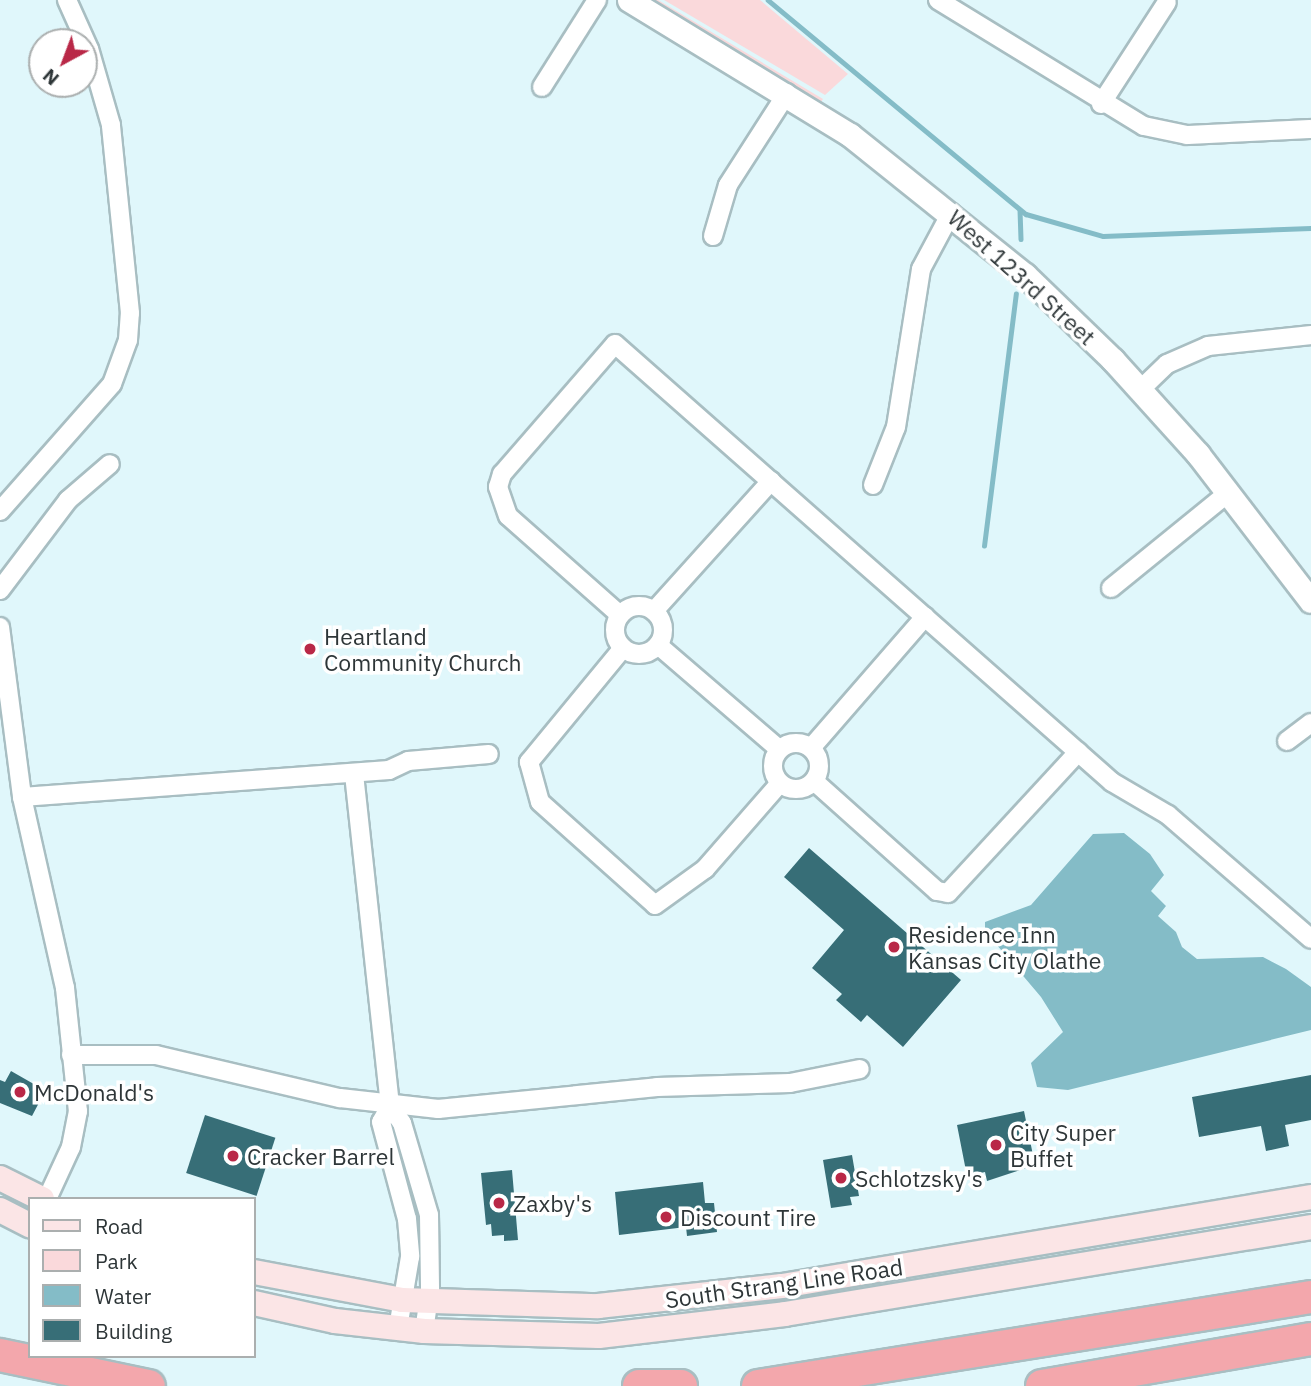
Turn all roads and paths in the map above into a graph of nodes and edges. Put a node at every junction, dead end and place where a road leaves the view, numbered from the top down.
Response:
1 (67, 0) edge
2 (597, 0) edge
3 (629, 0) edge
4 (938, 0) edge
5 (1167, 2) dead end
6 (542, 87) dead end
7 (787, 93) junction
8 (1101, 104) junction
9 (1311, 129) edge
10 (951, 213) junction
11 (713, 236) dead end
12 (1311, 335) edge
13 (1141, 389) junction
14 (110, 464) dead end
15 (771, 481) junction
16 (873, 485) dead end
17 (1229, 492) junction
18 (0, 511) edge
19 (1111, 588) dead end
20 (0, 590) edge
21 (1311, 601) edge
22 (654, 611) junction
23 (620, 615) junction
24 (925, 617) junction
25 (0, 626) edge
26 (658, 645) junction
27 (623, 648) junction
28 (1311, 723) edge
29 (1287, 741) dead end
30 (811, 748) junction
31 (779, 749) junction
32 (1078, 752) junction
33 (489, 754) dead end
34 (354, 774) junction
35 (814, 781) junction
36 (780, 783) junction
37 (22, 797) junction
38 (1311, 939) edge
39 (71, 1055) junction
40 (860, 1069) dead end
41 (390, 1106) junction
42 (0, 1178) edge
43 (38, 1197) edge
44 (48, 1197) edge
45 (1311, 1197) edge
46 (0, 1210) edge
47 (28, 1224) edge
48 (1311, 1227) edge
49 (256, 1272) edge
50 (1311, 1297) edge
51 (402, 1300) junction
52 (256, 1303) edge
53 (428, 1303) junction
54 (398, 1328) junction
55 (424, 1331) junction
56 (1311, 1339) edge
57 (0, 1355) edge
58 (149, 1386) edge
59 (639, 1386) edge
60 (681, 1386) edge
61 (758, 1386) edge
62 (1042, 1386) edge

1 - 18 street
2 - 6 street
3 - 7 street, West 123rd Street
4 - 8 street
5 - 8 street
7 - 10 street, West 123rd Street
7 - 11 street
8 - 9 street
10 - 13 street, West 123rd Street
10 - 16 street
12 - 13 street
13 - 17 street, West 123rd Street
14 - 20 street
15 - 22 street
15 - 23 street
15 - 24 street
17 - 19 street
17 - 21 street, West 123rd Street
22 - 23 street
22 - 26 street
23 - 27 street
24 - 30 street
24 - 32 street
25 - 37 street
26 - 27 street
26 - 31 street
27 - 36 street
28 - 29 street
30 - 31 street
30 - 35 street
31 - 36 street
32 - 35 street
32 - 38 street
33 - 34 street
34 - 37 street
34 - 41 street
35 - 36 street
37 - 39 street
39 - 41 street
39 - 44 street
40 - 41 street
41 - 51 street
41 - 53 street
42 - 43 main road
45 - 53 main road, South Strang Line Road
46 - 47 main road
48 - 55 main road, South Strang Line Road
49 - 51 main road, South Strang Line Road
50 - 61 highway
51 - 53 main road, South Strang Line Road
51 - 54 street
52 - 54 main road, South Strang Line Road
53 - 55 street
54 - 55 main road, South Strang Line Road
56 - 62 highway
57 - 58 highway
59 - 60 highway

